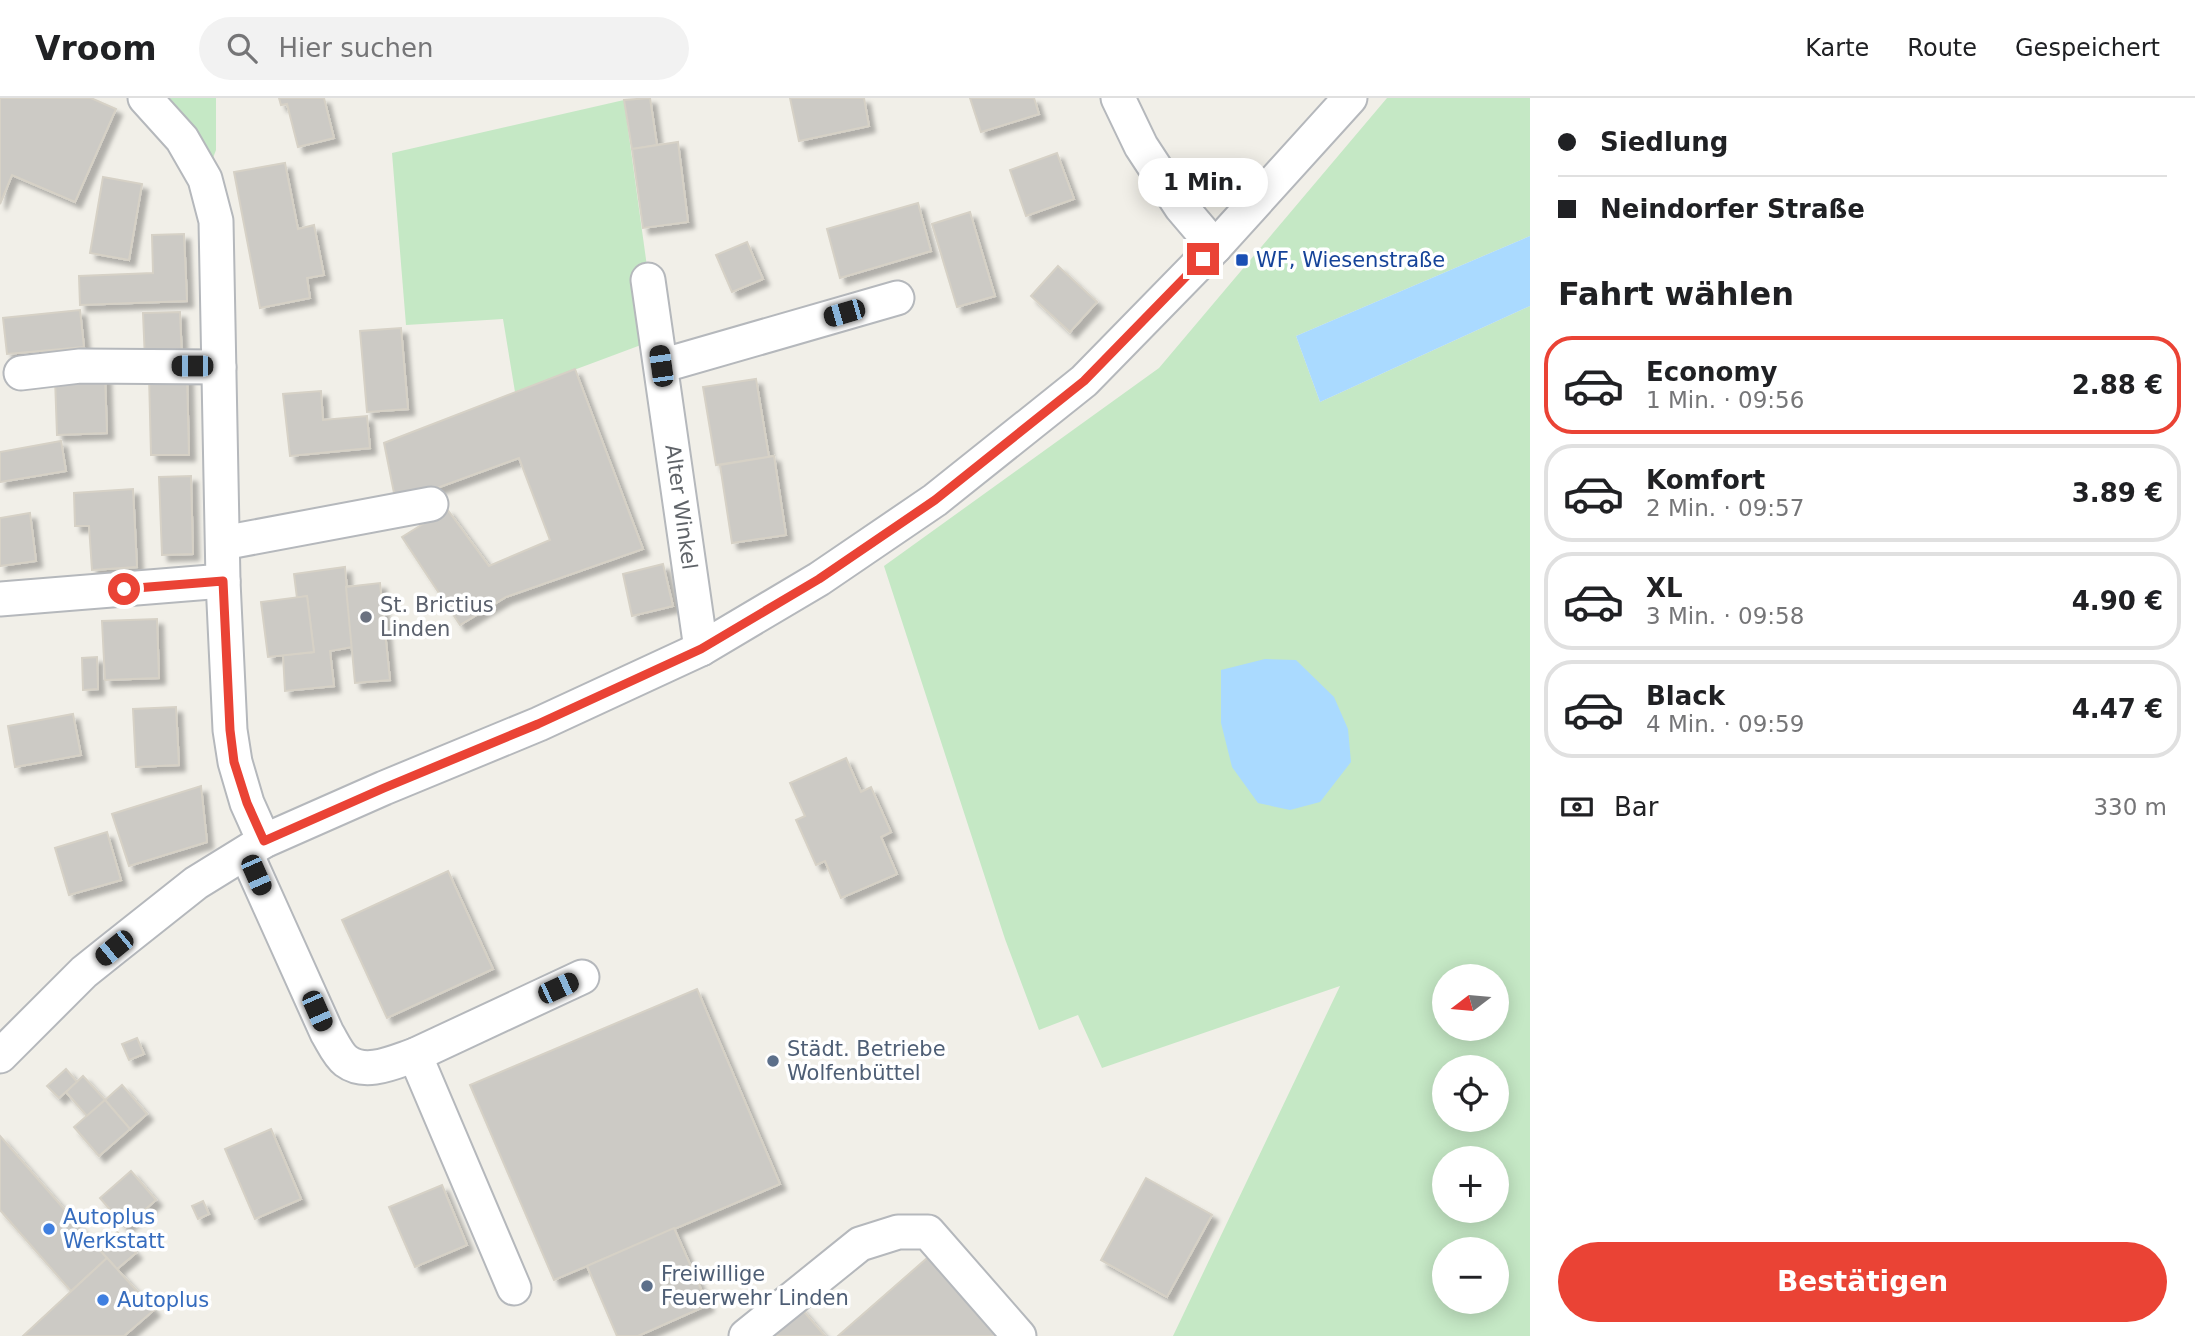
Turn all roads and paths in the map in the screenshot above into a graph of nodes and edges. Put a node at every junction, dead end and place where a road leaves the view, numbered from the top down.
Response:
1 (145, 98) edge
2 (1118, 98) edge
3 (1350, 98) edge
4 (1215, 247) junction
5 (648, 280) dead end
6 (897, 298) dead end
7 (661, 366) junction
8 (219, 367) junction
9 (21, 373) dead end
10 (431, 504) dead end
11 (223, 543) junction
12 (223, 581) junction
13 (0, 599) edge
14 (701, 649) junction
15 (255, 847) junction
16 (582, 977) dead end
17 (415, 1055) junction
18 (0, 1056) edge
19 (514, 1288) dead end
20 (746, 1336) edge
21 (1019, 1336) edge

1 - 8 street
2 - 4 street
3 - 4 street
4 - 14 street
5 - 7 street, Alter Winkel
6 - 7 street
7 - 14 street, Alter Winkel
8 - 9 street
8 - 11 street
10 - 11 street
11 - 12 street
12 - 13 street
12 - 15 street
14 - 15 street
15 - 17 street
15 - 18 street
16 - 17 street
17 - 19 street
20 - 21 street

